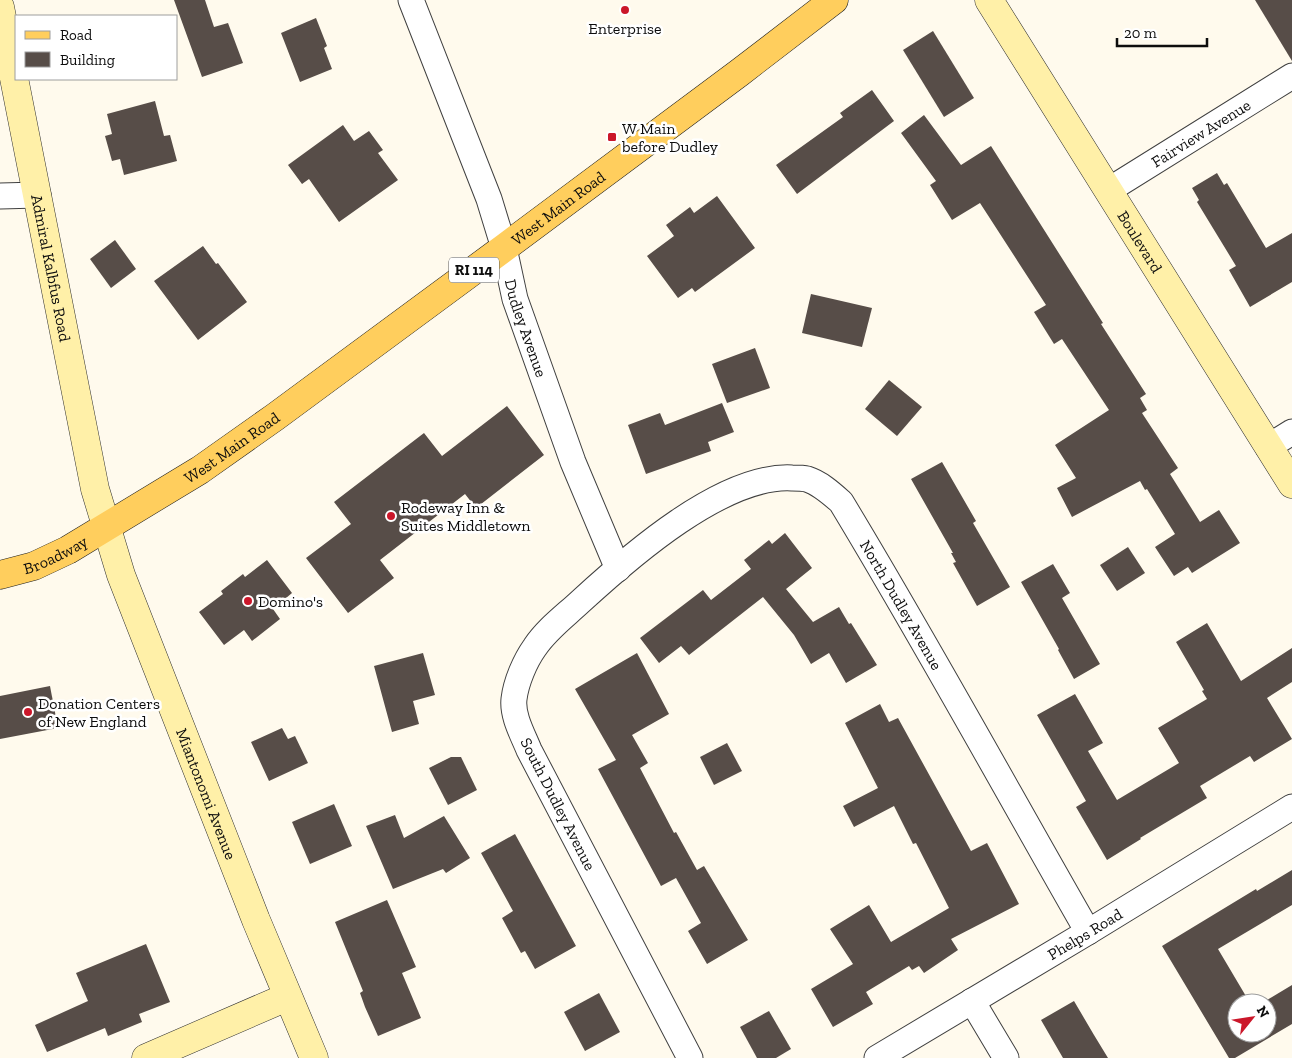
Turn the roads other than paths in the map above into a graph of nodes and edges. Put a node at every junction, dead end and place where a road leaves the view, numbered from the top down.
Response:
1 (411, 0) edge
2 (834, 0) edge
3 (989, 0) edge
4 (0, 8) edge
5 (1292, 76) edge
6 (1109, 190) junction
7 (38, 195) junction
8 (0, 196) edge
9 (504, 248) junction
10 (1292, 432) edge
11 (1268, 447) junction
12 (1292, 484) edge
13 (106, 528) junction
14 (618, 569) junction
15 (0, 575) edge
16 (1292, 807) edge
17 (1088, 932) junction
18 (287, 997) junction
19 (972, 1001) junction
20 (146, 1058) edge
21 (314, 1058) edge
22 (690, 1058) edge
23 (877, 1058) edge
24 (1006, 1058) edge

1 - 9 street, Dudley Avenue
2 - 9 main road, West Main Road / RI 114
3 - 6 main road, Boulevard
4 - 7 main road, Admiral Kalbfus Road
5 - 6 street, Fairview Avenue
6 - 11 main road, Boulevard
7 - 8 street
7 - 13 main road, Admiral Kalbfus Road
9 - 13 main road, West Main Road / RI 114
9 - 14 street, Dudley Avenue
10 - 11 street
11 - 12 main road, Boulevard
13 - 15 main road, Broadway
13 - 18 main road, Miantonomi Avenue
14 - 17 street, North Dudley Avenue
14 - 22 street, South Dudley Avenue
16 - 17 street, Phelps Road
17 - 19 street, Phelps Road
18 - 20 main road
18 - 21 main road, Miantonomi Avenue
19 - 23 street, Phelps Road
19 - 24 street

